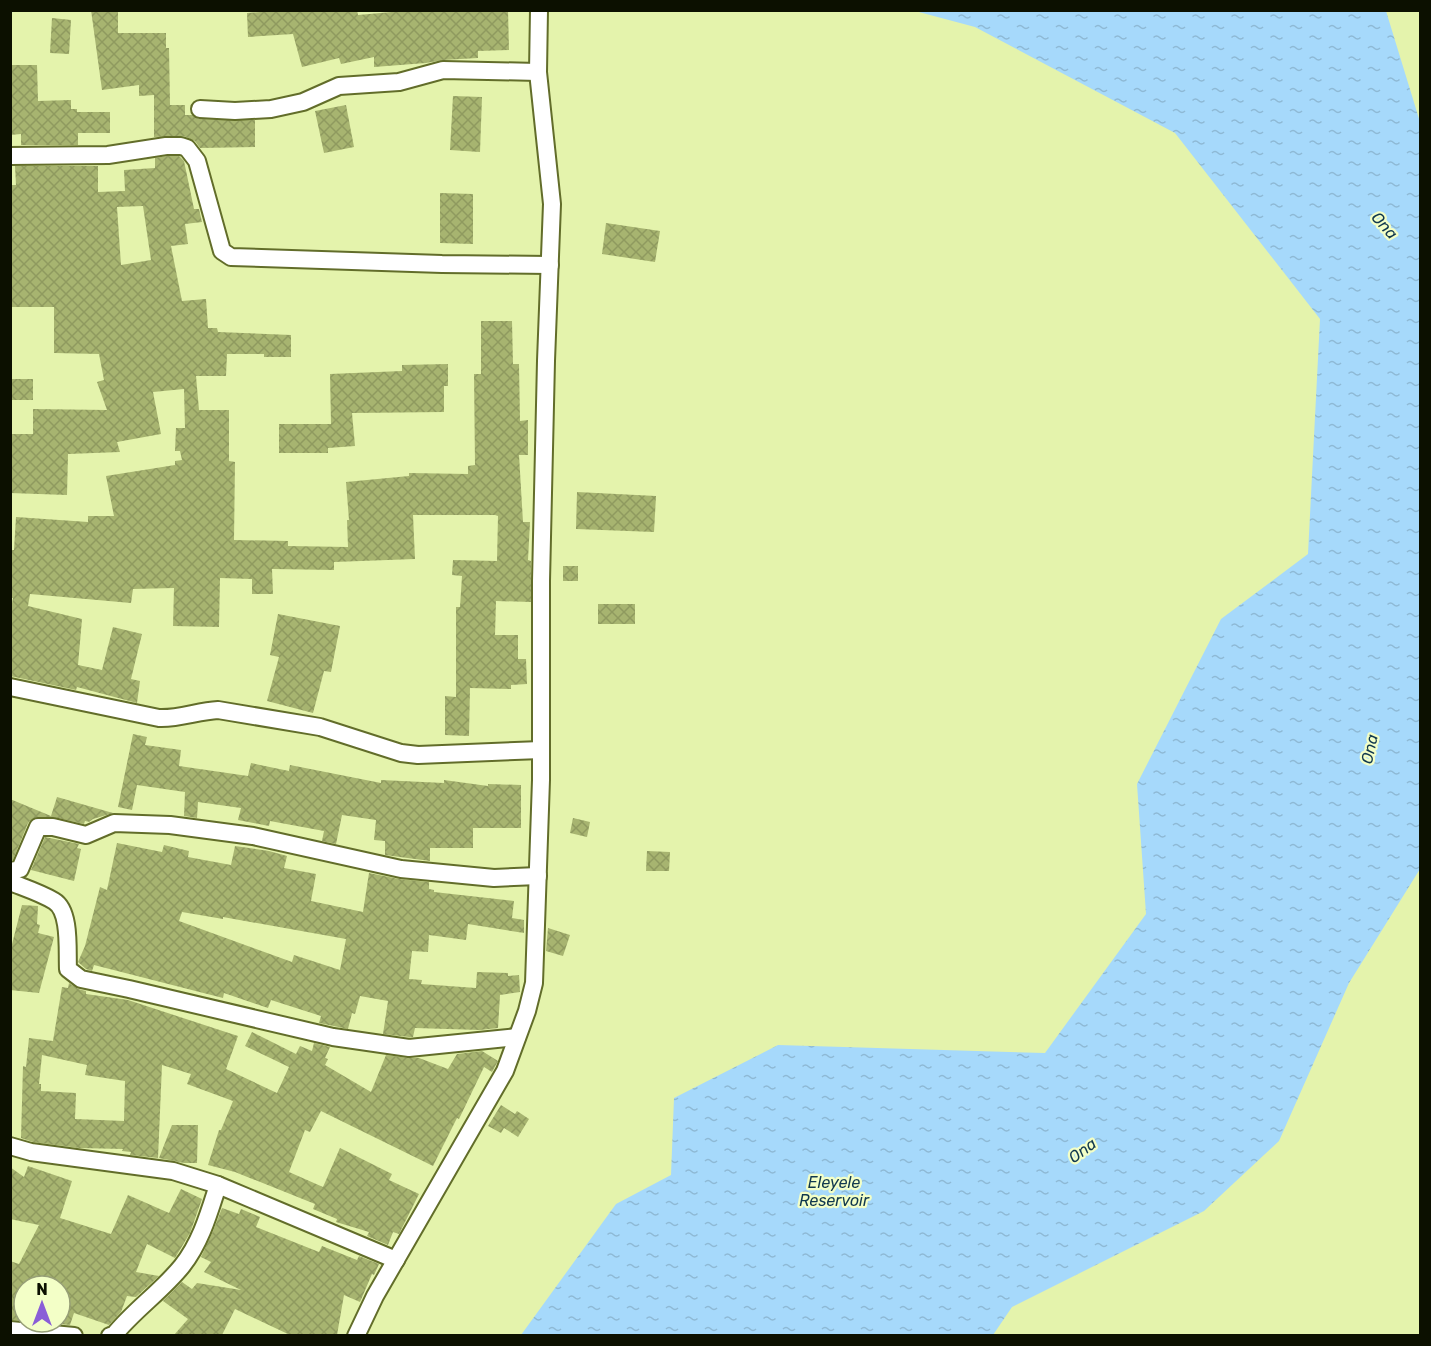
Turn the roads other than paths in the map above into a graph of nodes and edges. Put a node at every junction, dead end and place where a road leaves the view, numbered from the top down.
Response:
1 (539, 10) edge
2 (538, 72) junction
3 (200, 109) dead end
4 (10, 156) edge
5 (550, 265) junction
6 (10, 687) edge
7 (541, 750) junction
8 (10, 871) edge
9 (538, 876) junction
10 (10, 882) edge
11 (518, 1037) junction
12 (10, 1146) edge
13 (218, 1185) junction
14 (396, 1260) junction
15 (10, 1330) edge
16 (74, 1335) edge
17 (112, 1335) edge
18 (356, 1335) edge

1 - 2 street
2 - 3 street
2 - 5 street
4 - 5 street
5 - 7 street
6 - 7 street
7 - 9 street
8 - 9 street
9 - 11 street
10 - 11 street
11 - 14 street
12 - 13 street
13 - 14 street
13 - 17 street
14 - 18 street
15 - 16 street

